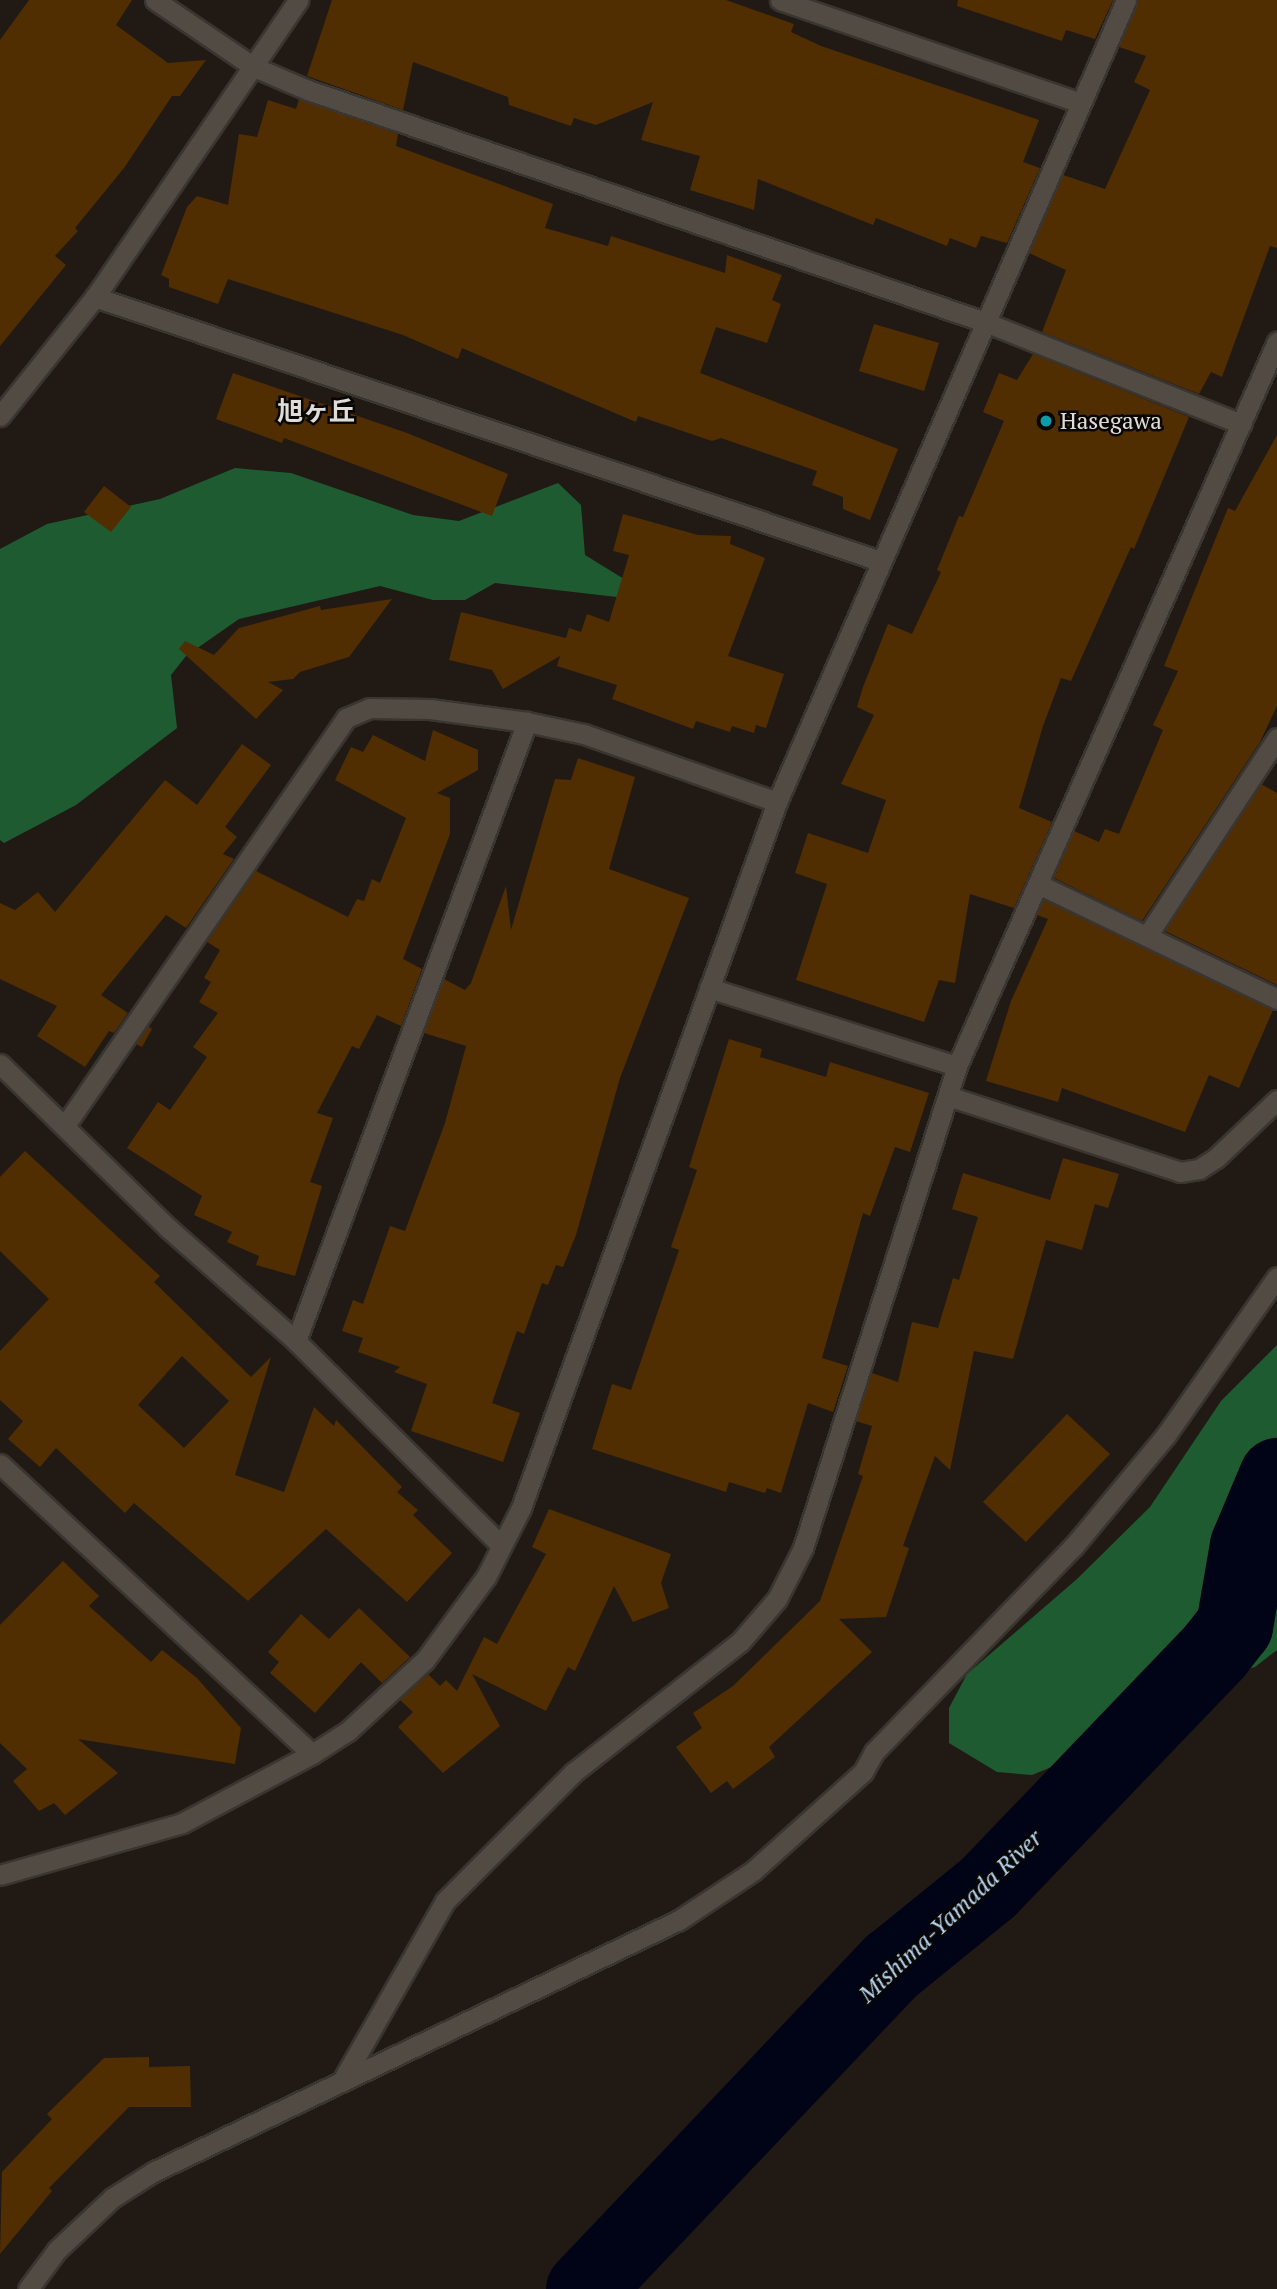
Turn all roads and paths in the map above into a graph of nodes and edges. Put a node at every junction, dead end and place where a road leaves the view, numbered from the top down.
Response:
1 (155, 0) edge
2 (298, 0) edge
3 (780, 0) edge
4 (1126, 0) edge
5 (254, 67) junction
6 (1080, 103) junction
7 (95, 297) junction
8 (985, 322) junction
9 (1277, 342) edge
10 (0, 416) edge
11 (1241, 424) junction
12 (880, 561) junction
13 (527, 722) junction
14 (1277, 738) edge
15 (777, 802) junction
16 (1038, 884) junction
17 (1147, 936) junction
18 (709, 988) junction
19 (1277, 999) edge
20 (0, 1064) edge
21 (957, 1066) junction
22 (948, 1096) junction
23 (1277, 1100) edge
24 (66, 1124) junction
25 (1277, 1277) edge
26 (296, 1341) junction
27 (0, 1464) edge
28 (502, 1545) junction
29 (312, 1754) junction
30 (0, 1857) edge
31 (8, 1873) edge
32 (342, 2081) junction
33 (28, 2289) edge

1 - 5 street
2 - 5 street
3 - 6 street
4 - 6 street
5 - 7 street
5 - 8 street
6 - 8 street
7 - 10 street
7 - 12 street
8 - 11 street
8 - 12 street
9 - 11 street
11 - 16 street
12 - 15 street
13 - 15 street
13 - 24 street
13 - 26 street
14 - 17 street
15 - 18 street
16 - 17 street
16 - 21 street
17 - 19 street
18 - 21 street
18 - 28 street
20 - 24 street
21 - 22 street
22 - 23 street
22 - 32 street
24 - 26 street
25 - 32 street
26 - 28 street
27 - 29 street
28 - 29 street
29 - 31 street
30 - 31 street
32 - 33 street

